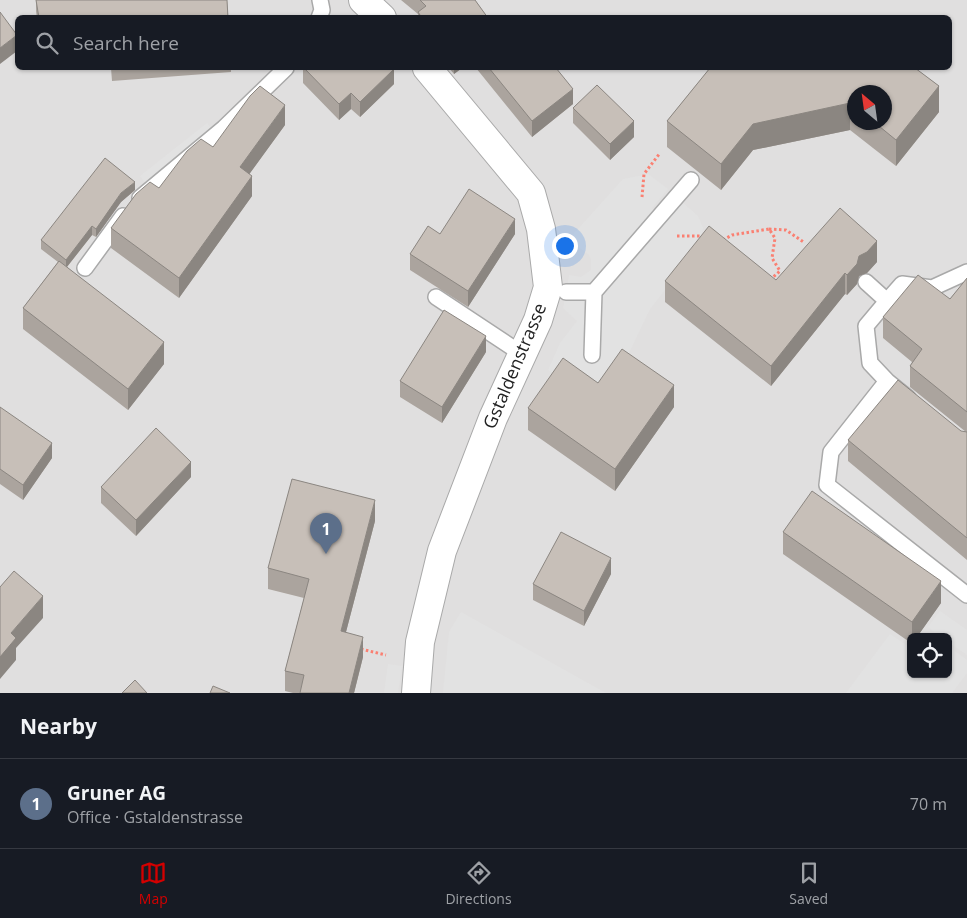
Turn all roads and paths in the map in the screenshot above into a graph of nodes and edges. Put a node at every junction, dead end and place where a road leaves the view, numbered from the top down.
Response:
1 (320, 0) edge
2 (363, 0) edge
3 (320, 15) edge
4 (379, 15) edge
5 (284, 70) edge
6 (429, 70) edge
7 (691, 180) dead end
8 (769, 229) junction
9 (642, 236) junction
10 (709, 236) edge
11 (717, 237) edge
12 (722, 241) junction
13 (805, 243) dead end
14 (729, 247) edge
15 (85, 268) dead end
16 (967, 272) edge
17 (765, 278) edge
18 (866, 282) dead end
19 (566, 292) dead end
20 (594, 292) junction
21 (436, 297) dead end
22 (887, 301) junction
23 (522, 354) junction
24 (592, 355) dead end
25 (888, 381) junction
26 (916, 404) edge
27 (967, 594) edge
28 (416, 693) edge

1 - 3 lane
2 - 4 street
5 - 15 lane
6 - 23 street, Gstaldenstrasse
7 - 9 lane
8 - 12 path
8 - 13 path
8 - 17 path
9 - 10 path
9 - 20 lane
11 - 12 path
12 - 14 path
16 - 22 lane
18 - 22 lane
19 - 20 lane
20 - 24 lane
21 - 23 lane
22 - 25 lane
23 - 28 street, Gstaldenstrasse
25 - 26 lane
25 - 27 lane

